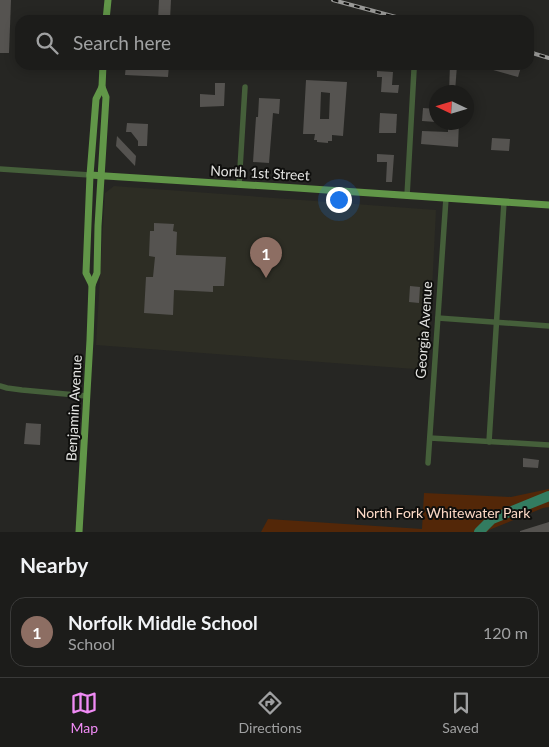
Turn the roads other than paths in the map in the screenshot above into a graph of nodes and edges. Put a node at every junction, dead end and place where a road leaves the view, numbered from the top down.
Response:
1 (108, 0) edge
2 (106, 15) edge
3 (103, 70) edge
4 (414, 70) dead end
5 (102, 87) junction
6 (245, 87) dead end
7 (0, 169) edge
8 (90, 176) junction
9 (101, 176) junction
10 (239, 185) junction
11 (406, 196) junction
12 (446, 198) junction
13 (504, 202) junction
14 (549, 205) edge
15 (92, 285) junction
16 (438, 318) junction
17 (496, 322) junction
18 (549, 326) edge
19 (0, 386) edge
20 (87, 396) junction
21 (430, 438) junction
22 (489, 442) junction
23 (549, 445) edge
24 (428, 463) dead end
25 (79, 532) edge

1 - 2 main road
3 - 5 main road
4 - 11 street
5 - 8 main road, Benjamin Avenue
5 - 9 main road, Benjamin Avenue
6 - 10 street
7 - 8 street, North 1st Street
8 - 9 main road, North 1st Street
8 - 15 main road, Benjamin Avenue
9 - 10 main road, North 1st Street
9 - 15 main road, Benjamin Avenue
10 - 11 main road, North 1st Street
11 - 12 main road, North 1st Street
12 - 13 main road, North 1st Street
12 - 16 street, Georgia Avenue
13 - 14 main road, North 1st Street
13 - 17 street
15 - 20 main road, Benjamin Avenue
16 - 17 street
16 - 21 street, Georgia Avenue
17 - 18 street
17 - 22 street
19 - 20 street
20 - 25 main road, Benjamin Avenue
21 - 22 street
21 - 24 street, Georgia Avenue
22 - 23 street

